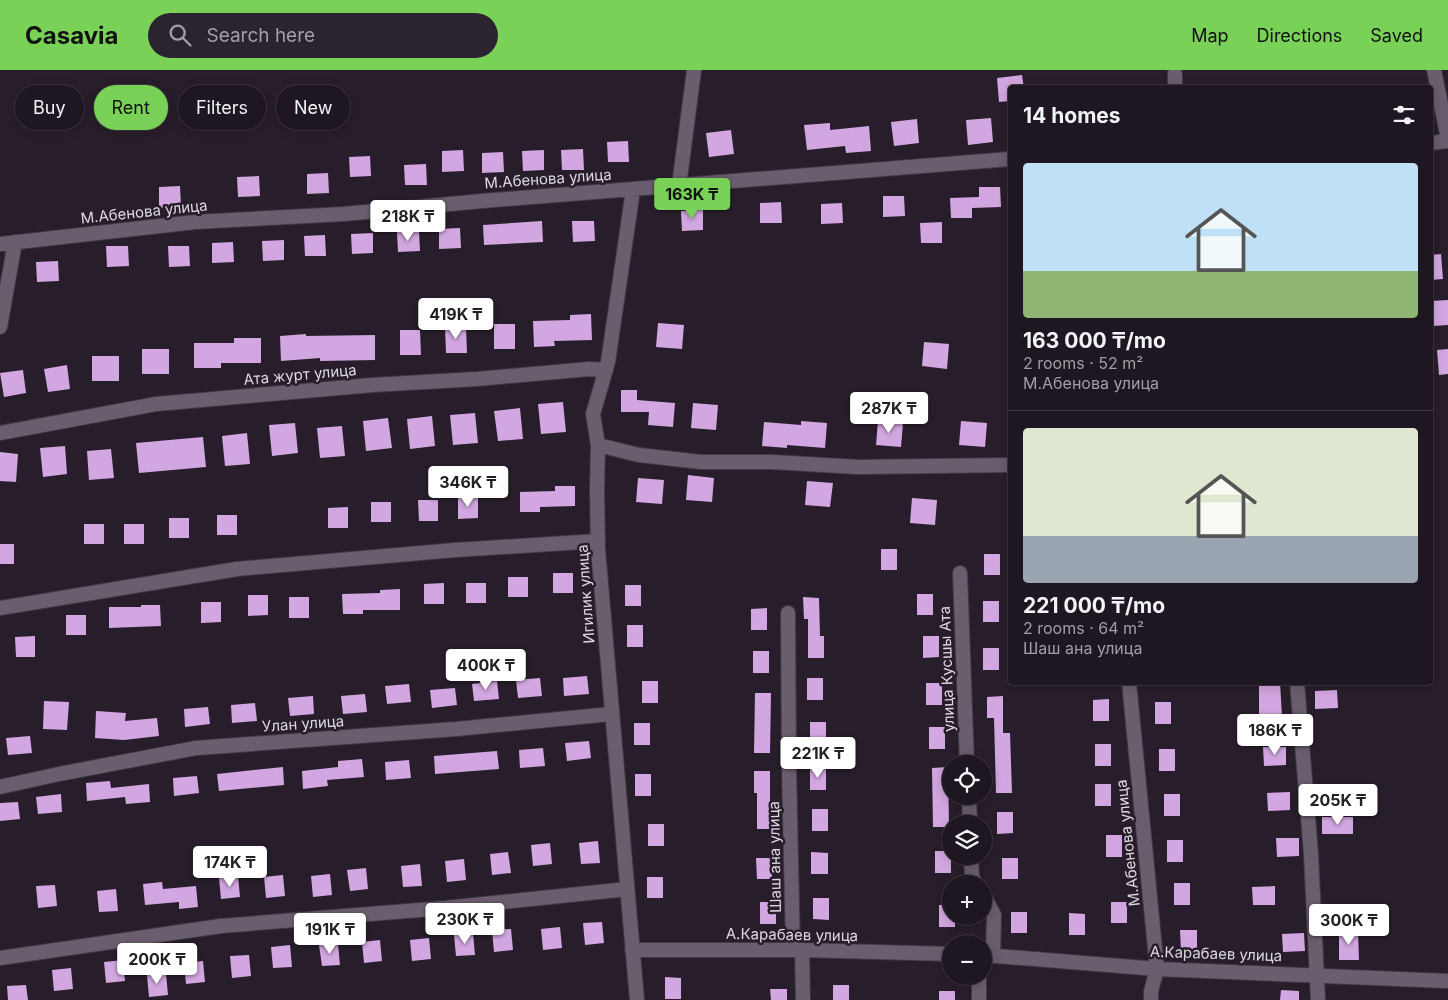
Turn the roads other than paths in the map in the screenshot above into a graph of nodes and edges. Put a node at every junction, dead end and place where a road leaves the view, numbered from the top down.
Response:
1 (694, 70) edge
2 (1434, 70) edge
3 (1448, 140) edge
4 (1433, 142) edge
5 (1008, 159) edge
6 (679, 186) junction
7 (633, 190) junction
8 (15, 242) junction
9 (0, 244) edge
10 (0, 327) edge
11 (606, 370) junction
12 (0, 433) edge
13 (598, 445) junction
14 (1008, 465) edge
15 (598, 541) junction
16 (960, 573) dead end
17 (0, 608) edge
18 (788, 613) dead end
19 (1129, 685) edge
20 (1296, 685) edge
21 (611, 714) junction
22 (967, 755) edge
23 (0, 787) edge
24 (627, 889) junction
25 (992, 911) edge
26 (991, 935) edge
27 (632, 950) junction
28 (797, 950) junction
29 (942, 954) edge
30 (992, 955) edge
31 (0, 958) edge
32 (1157, 969) junction
33 (1318, 975) junction
34 (1448, 981) edge
35 (980, 985) edge
36 (637, 1000) edge
37 (802, 1000) edge
38 (979, 1000) edge
39 (1151, 1000) edge
40 (1318, 1000) edge

1 - 6 street
2 - 3 street
3 - 4 street
5 - 6 street, М.Абенова улица
6 - 7 street, М.Абенова улица
7 - 8 street, М.Абенова улица
7 - 11 street, Игилик улица
8 - 9 street, М.Абенова улица
8 - 10 street
11 - 12 street, Ата журт улица
11 - 13 street, Игилик улица
13 - 14 street
13 - 15 street, Игилик улица
15 - 17 street
15 - 21 street, Игилик улица
16 - 22 street, улица Кусшы Ата
18 - 28 street, Шаш ана улица
19 - 32 street, М.Абенова улица
20 - 33 street
21 - 23 street, Улан улица
21 - 24 street, Игилик улица
24 - 27 street, Игилик улица
24 - 31 street
25 - 26 street
27 - 28 street, А.Карабаев улица
27 - 36 street, Игилик улица
28 - 29 street, А.Карабаев улица
28 - 37 street, Шаш ана улица
30 - 32 street, А.Карабаев улица
32 - 33 street, А.Карабаев улица
32 - 39 street, М.Абенова улица
33 - 34 street, А.Карабаев улица
33 - 40 street
35 - 38 street

